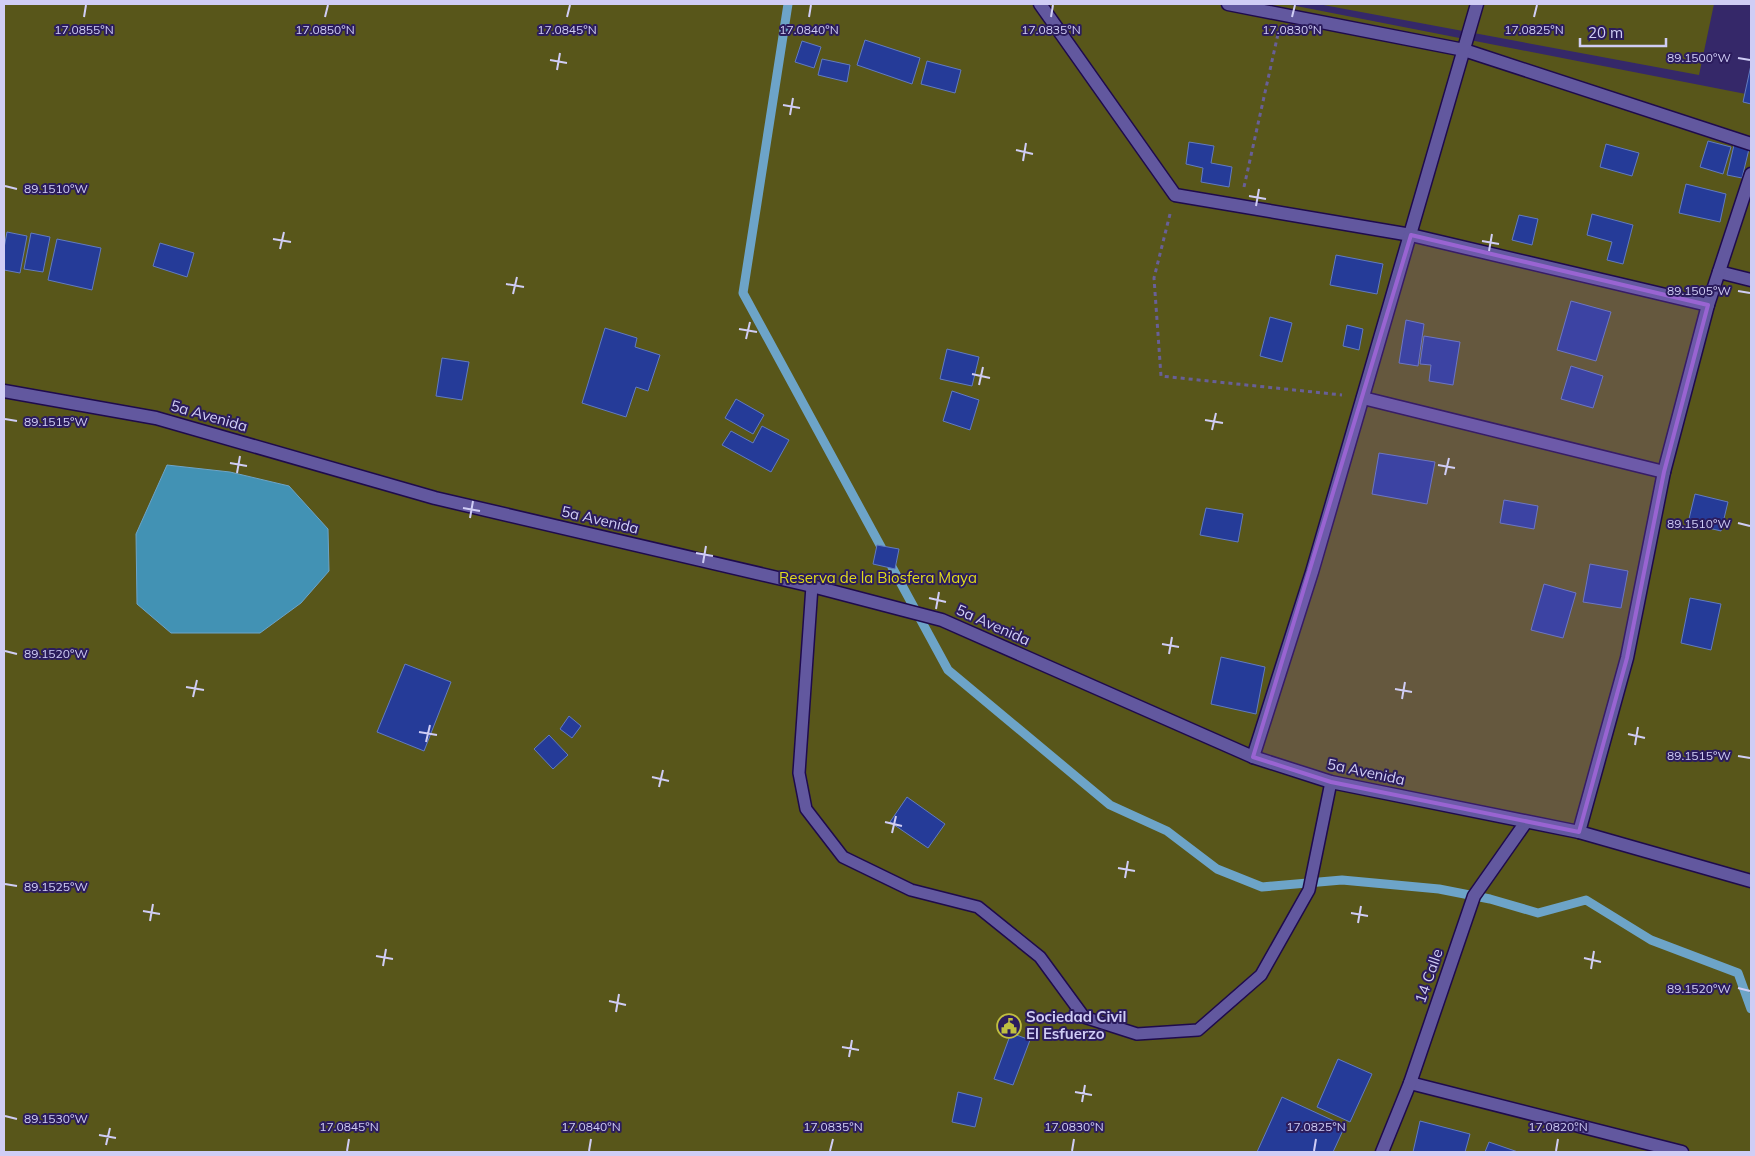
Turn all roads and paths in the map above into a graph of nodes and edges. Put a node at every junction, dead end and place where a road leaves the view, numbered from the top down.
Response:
1 (1040, 4) edge
2 (1228, 4) edge
3 (1477, 4) edge
4 (1282, 14) junction
5 (1464, 50) junction
6 (1751, 144) edge
7 (1751, 174) edge
8 (1175, 195) junction
9 (1240, 206) junction
10 (1411, 235) junction
11 (1719, 272) junction
12 (1751, 280) edge
13 (1708, 305) junction
14 (4, 391) edge
15 (1363, 398) junction
16 (1664, 472) junction
17 (812, 586) junction
18 (1253, 757) junction
19 (1330, 782) junction
20 (1526, 822) junction
21 (1579, 832) junction
22 (1751, 882) edge
23 (1410, 1083) junction
24 (1382, 1152) edge
25 (1682, 1152) edge

1 - 8 street
2 - 4 street
3 - 5 street
4 - 5 street
4 - 9 path
5 - 6 street
5 - 10 street
7 - 11 street
8 - 9 street
8 - 15 path
9 - 10 street
10 - 13 street
10 - 15 street
11 - 12 street
11 - 13 street
13 - 16 street
14 - 17 street, 5a Avenida
15 - 16 street
15 - 18 street
16 - 21 street
17 - 18 street, 5a Avenida
17 - 19 lane
18 - 19 street, 5a Avenida
19 - 20 street, 5a Avenida
20 - 21 street, 5a Avenida
20 - 23 street, 14 Calle
21 - 22 street, 5a Avenida
23 - 24 street, 14 Calle
23 - 25 street

